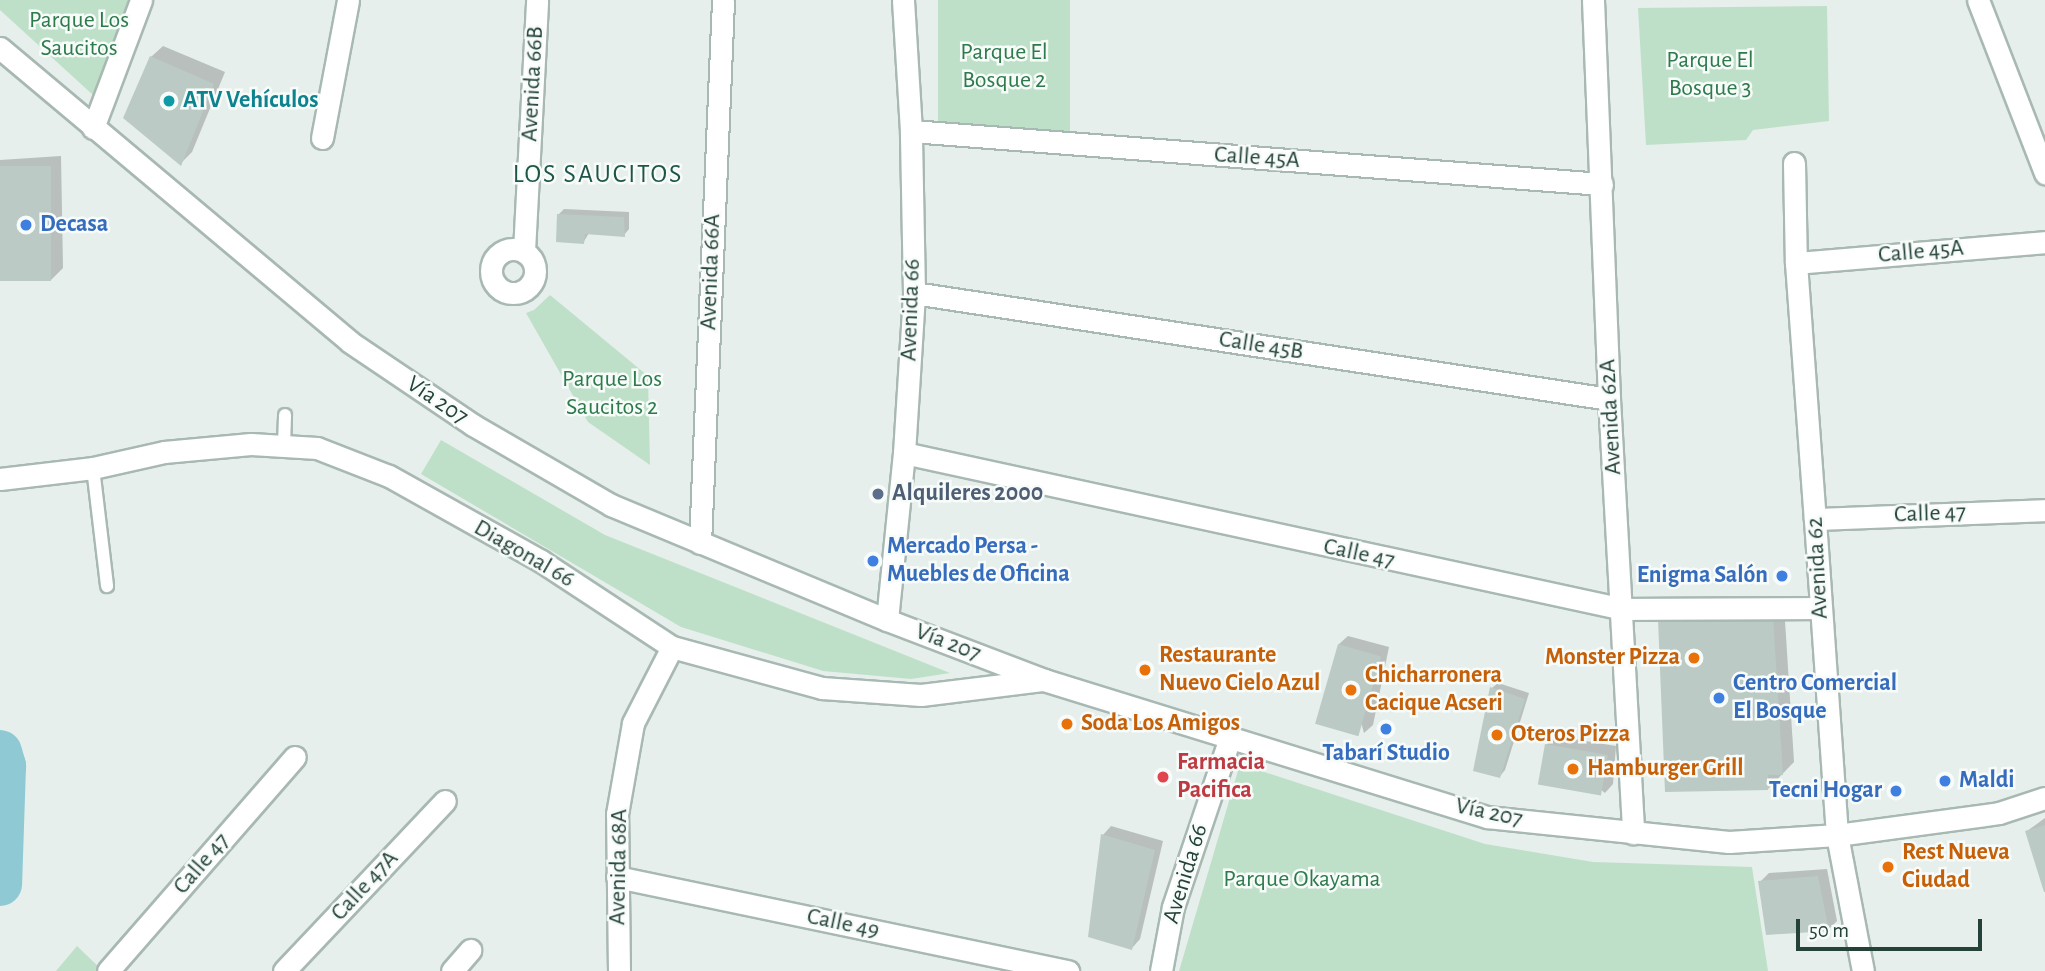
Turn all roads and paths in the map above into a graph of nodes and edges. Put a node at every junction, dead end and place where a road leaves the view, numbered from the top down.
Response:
1 (141, 0) edge
2 (348, 0) edge
3 (537, 0) edge
4 (723, 0) edge
5 (903, 0) edge
6 (1593, 0) edge
7 (1978, 0) edge
8 (0, 48) edge
9 (93, 128) junction
10 (911, 131) junction
11 (322, 138) dead end
12 (1794, 163) dead end
13 (2045, 173) edge
14 (1602, 184) junction
15 (2045, 242) edge
16 (524, 251) dead end
17 (1796, 263) junction
18 (914, 293) junction
19 (1609, 399) junction
20 (285, 415) dead end
21 (284, 445) junction
22 (904, 453) junction
23 (93, 468) junction
24 (0, 479) edge
25 (2045, 510) edge
26 (1815, 519) junction
27 (700, 543) junction
28 (107, 586) dead end
29 (1820, 608) junction
30 (1623, 609) junction
31 (887, 620) junction
32 (672, 647) junction
33 (1044, 680) junction
34 (1230, 738) junction
35 (295, 757) dead end
36 (2045, 798) edge
37 (445, 800) dead end
38 (1633, 833) junction
39 (1838, 835) junction
40 (617, 877) junction
41 (470, 950) dead end
42 (108, 971) edge
43 (284, 971) edge
44 (452, 971) edge
45 (619, 971) edge
46 (1068, 971) edge
47 (1161, 971) edge
48 (1863, 971) edge

1 - 9 street
2 - 11 street
3 - 16 street, Avenida 66B
4 - 27 street, Avenida 66A
5 - 10 street, Avenida 66
6 - 14 street, Avenida 62A
7 - 13 street
8 - 9 street, Vía 207
9 - 27 street, Vía 207
10 - 14 street, Calle 45A
10 - 18 street, Avenida 66
12 - 17 street, Avenida 62
14 - 19 street, Avenida 62A
15 - 17 street, Calle 45A
17 - 26 street, Avenida 62
18 - 19 street, Calle 45B
18 - 22 street, Avenida 66
19 - 30 street, Avenida 62A
20 - 21 lane
21 - 23 street, Diagonal 66
21 - 32 street, Diagonal 66
22 - 30 street, Calle 47
22 - 31 street, Avenida 66
23 - 24 street, Diagonal 66
23 - 28 lane
25 - 26 street, Calle 47
26 - 29 street, Avenida 62
27 - 31 street, Vía 207
29 - 30 street, Calle 47
29 - 39 street, Avenida 62
30 - 38 street, Avenida 62A
31 - 33 street, Vía 207
32 - 33 street, Diagonal 66
32 - 40 street, Avenida 68A
33 - 34 street, Vía 207
34 - 38 street, Vía 207
34 - 47 street, Avenida 66
35 - 42 street, Calle 47
36 - 39 street, Vía 207
37 - 43 street, Calle 47A
38 - 39 street, Vía 207
39 - 48 street, Avenida 62
40 - 45 street, Avenida 68A
40 - 46 street, Calle 49
41 - 44 street

